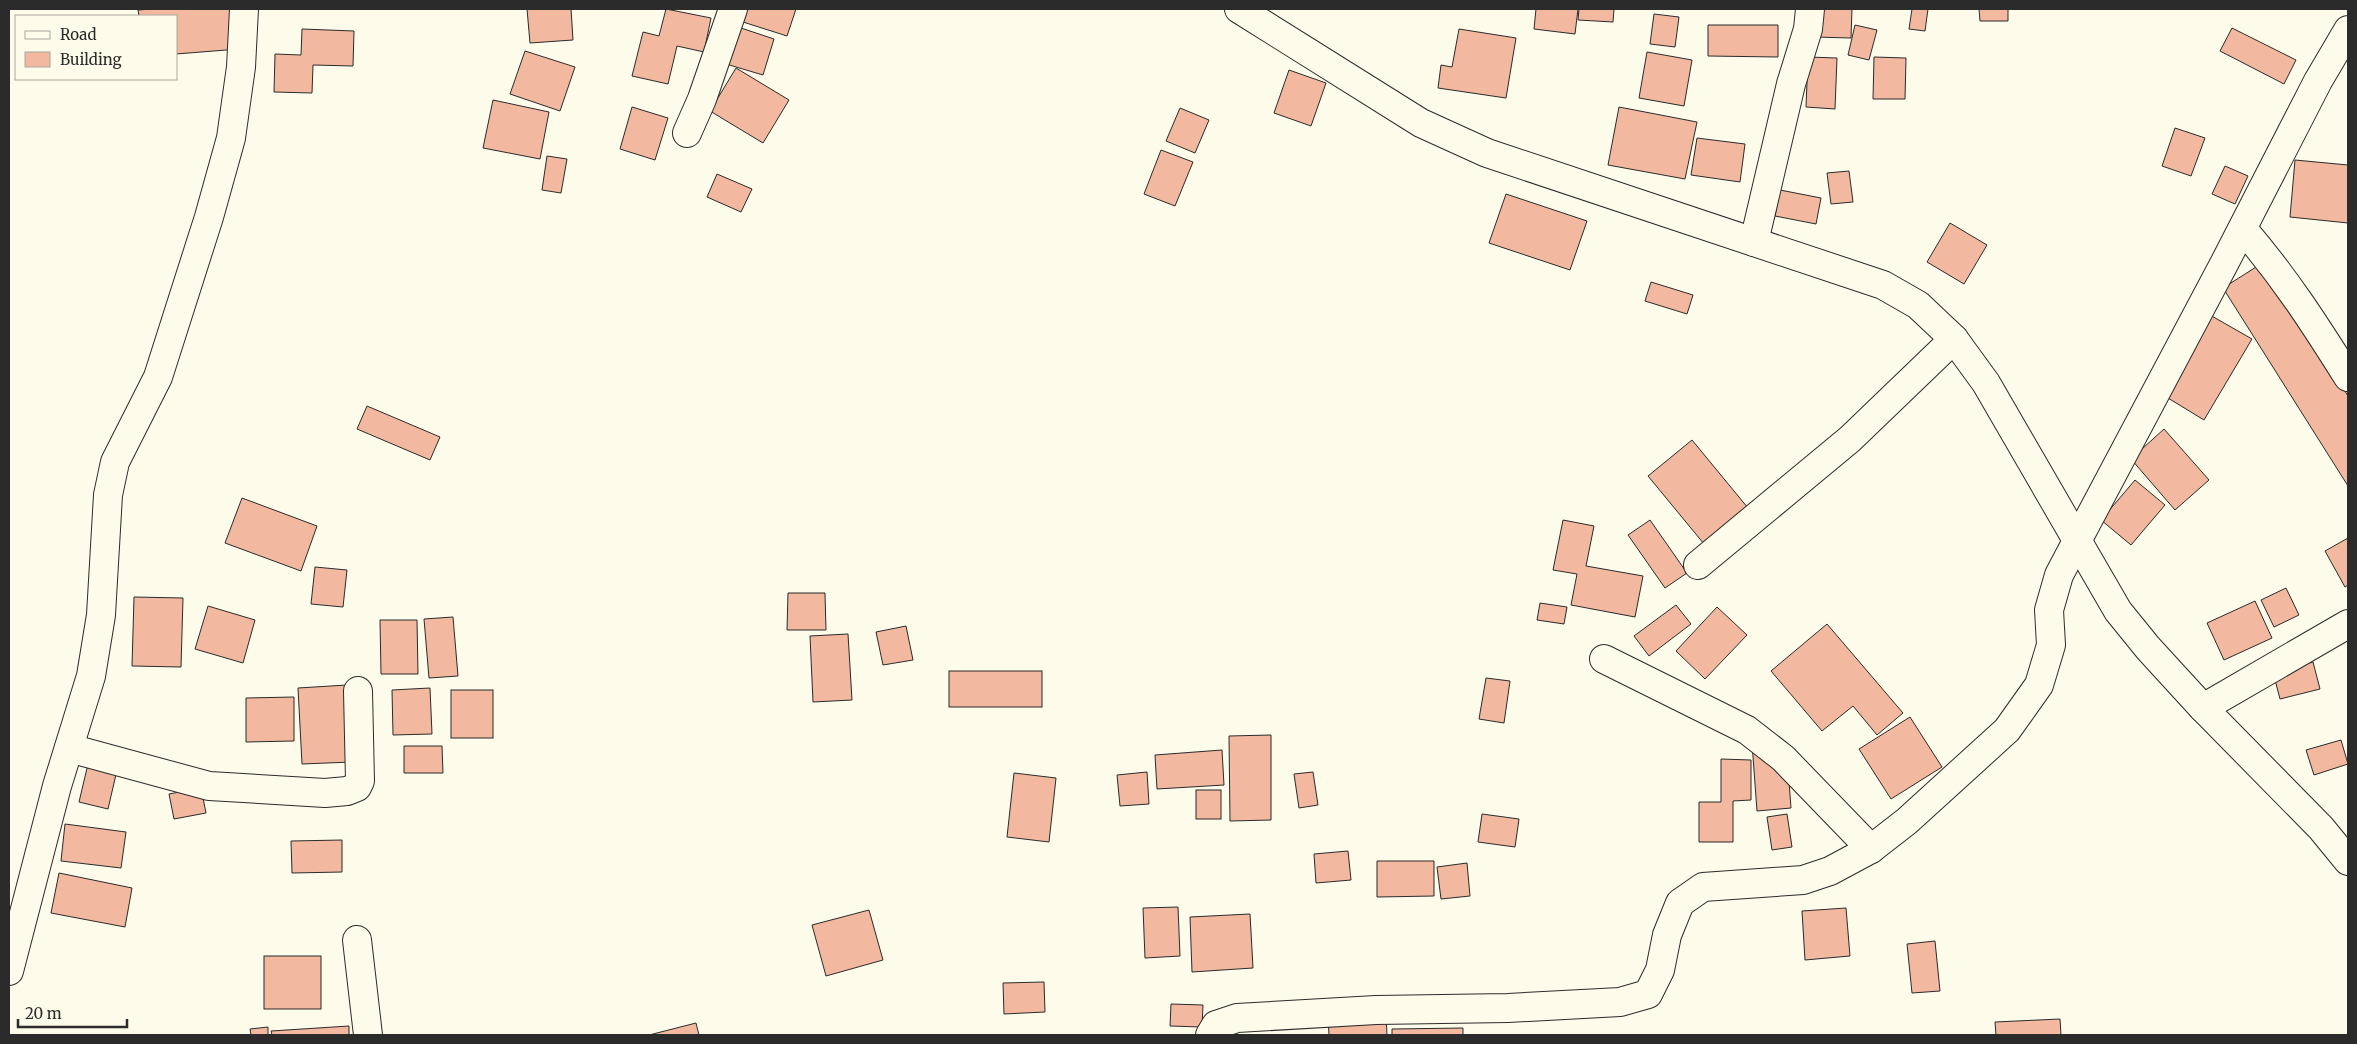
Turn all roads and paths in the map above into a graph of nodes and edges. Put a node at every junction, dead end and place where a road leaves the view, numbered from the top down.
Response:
1 (244, 9) edge
2 (733, 9) edge
3 (1239, 9) edge
4 (1810, 9) edge
5 (2348, 30) edge
6 (686, 133) dead end
7 (2243, 229) junction
8 (1754, 242) junction
9 (1954, 339) junction
10 (2348, 377) edge
11 (2078, 539) junction
12 (1698, 565) dead end
13 (2348, 624) edge
14 (1604, 660) dead end
15 (358, 691) dead end
16 (2203, 708) junction
17 (69, 748) junction
18 (1871, 849) junction
19 (2348, 861) edge
20 (357, 940) dead end
21 (9, 971) edge
22 (368, 1035) edge
23 (1210, 1035) edge

1 - 17 street
2 - 6 street
3 - 8 street
4 - 8 street
5 - 7 street
7 - 10 street
7 - 11 street
8 - 9 street
9 - 11 street
9 - 12 street
11 - 16 street
11 - 18 street
13 - 16 street
14 - 18 street
15 - 17 street
16 - 19 street
17 - 21 street
18 - 23 street
20 - 22 street

